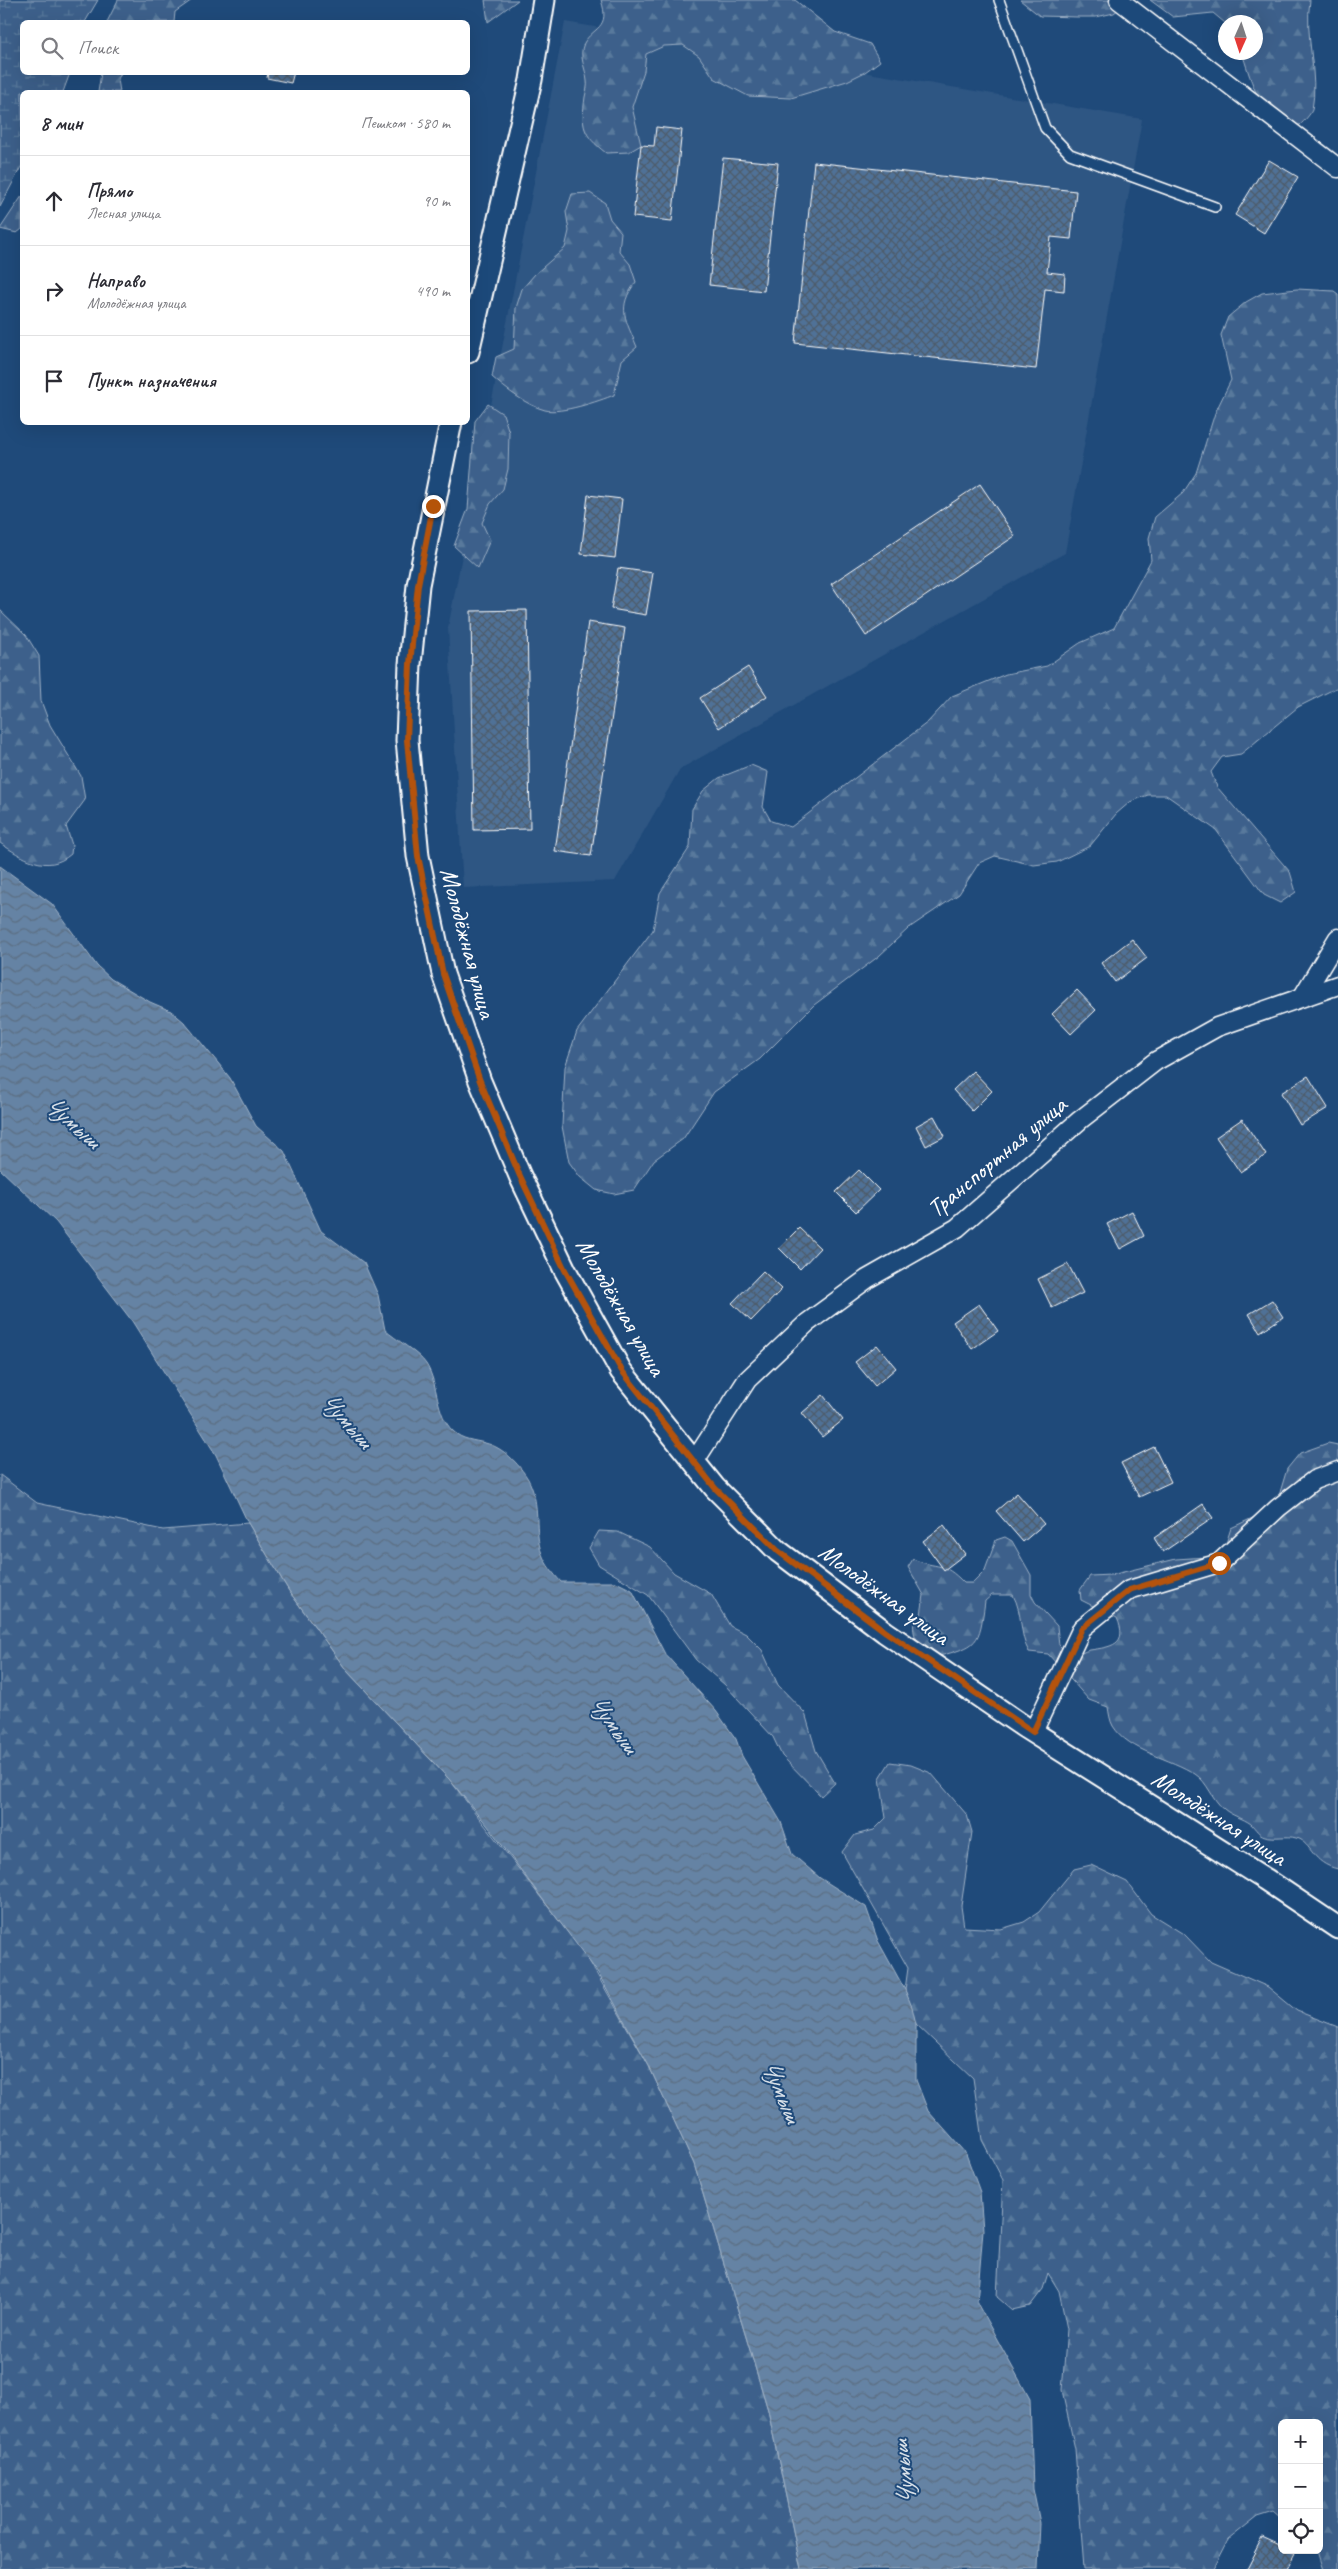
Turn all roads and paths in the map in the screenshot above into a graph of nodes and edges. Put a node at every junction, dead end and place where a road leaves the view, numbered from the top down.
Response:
1 (544, 0) edge
2 (999, 0) edge
3 (1119, 0) edge
4 (1338, 168) edge
5 (1214, 207) dead end
6 (470, 343) edge
7 (450, 425) edge
8 (1338, 938) edge
9 (1338, 985) edge
10 (1302, 996) junction
11 (694, 1462) junction
12 (1338, 1471) edge
13 (1033, 1732) junction
14 (1338, 1928) edge

1 - 6 street
2 - 5 lane
3 - 4 street
7 - 11 street, Молодёжная улица
8 - 10 street
9 - 10 street, Транспортная улица
10 - 11 street, Транспортная улица
11 - 13 street, Молодёжная улица
12 - 13 street
13 - 14 street, Молодёжная улица

